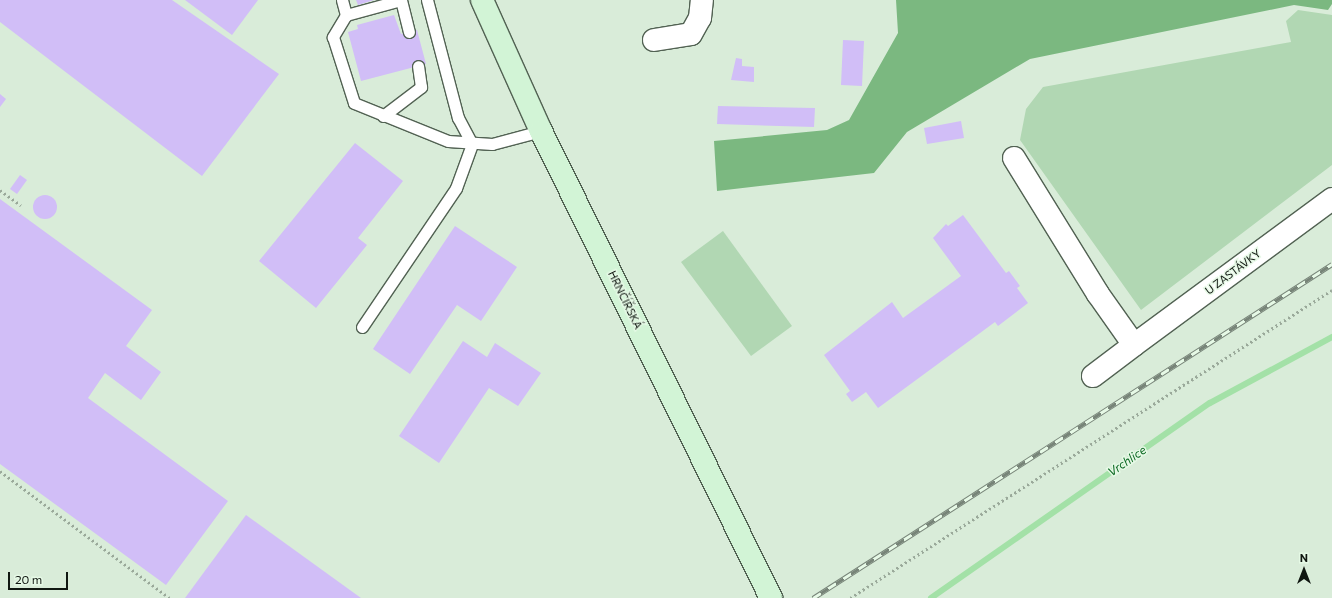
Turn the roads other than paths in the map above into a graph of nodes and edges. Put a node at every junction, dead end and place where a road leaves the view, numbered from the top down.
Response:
1 (342, 0) edge
2 (401, 0) edge
3 (427, 0) edge
4 (482, 0) edge
5 (702, 0) edge
6 (346, 15) junction
7 (410, 32) dead end
8 (654, 40) dead end
9 (418, 66) dead end
10 (383, 116) junction
11 (541, 131) junction
12 (472, 144) junction
13 (1014, 158) dead end
14 (1332, 198) edge
15 (362, 327) dead end
16 (1134, 346) junction
17 (1093, 376) dead end
18 (771, 598) edge

1 - 6 lane
2 - 6 lane
2 - 7 lane
3 - 12 lane
4 - 11 main road, HRNČÍŘSKÁ
5 - 8 street
6 - 10 lane
9 - 10 lane
10 - 12 lane
11 - 12 lane
11 - 18 main road, HRNČÍŘSKÁ
12 - 15 lane
13 - 16 street
14 - 16 street, U ZASTÁVKY
16 - 17 street, U ZASTÁVKY

